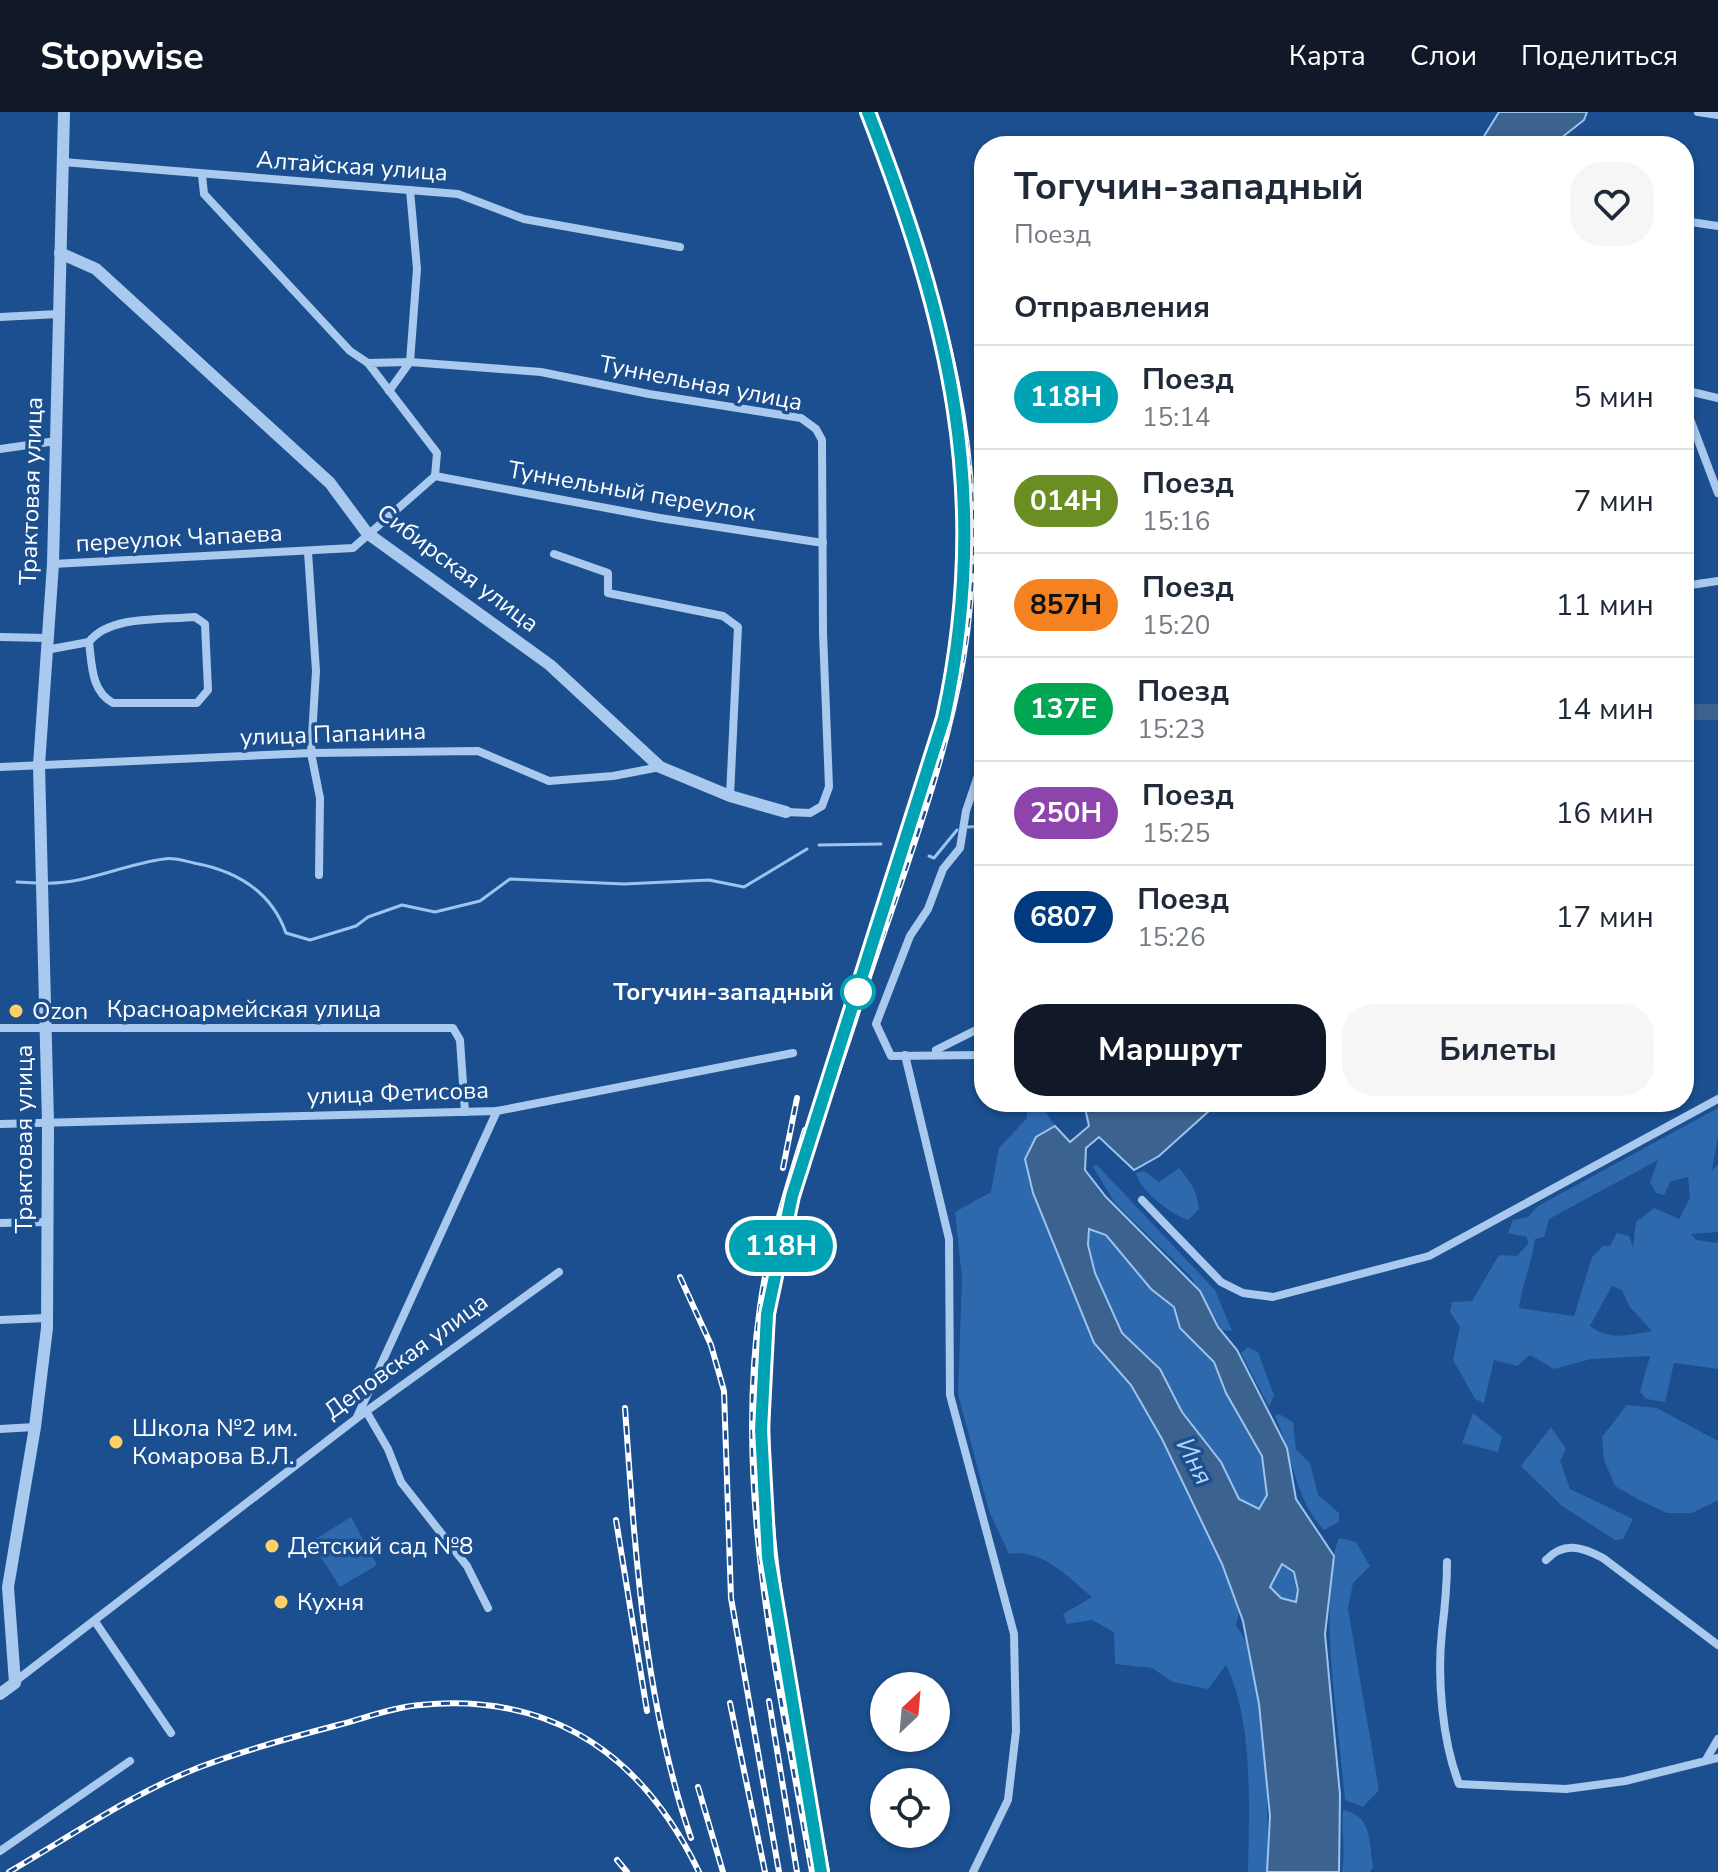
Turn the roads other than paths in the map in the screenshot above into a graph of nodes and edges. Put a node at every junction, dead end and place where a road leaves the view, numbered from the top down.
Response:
1 (64, 112) edge
2 (1698, 112) edge
3 (1718, 115) edge
4 (63, 162) junction
5 (202, 175) junction
6 (410, 190) junction
7 (1694, 222) edge
8 (1718, 226) edge
9 (680, 247) dead end
10 (60, 253) junction
11 (58, 314) junction
12 (0, 317) edge
13 (410, 362) junction
14 (368, 363) junction
15 (389, 391) junction
16 (1694, 392) edge
17 (1718, 398) edge
18 (1694, 429) edge
19 (56, 441) junction
20 (0, 449) edge
21 (435, 476) junction
22 (1718, 493) edge
23 (367, 533) junction
24 (823, 543) junction
25 (308, 552) junction
26 (554, 554) dead end
27 (53, 564) junction
28 (1718, 581) edge
29 (1694, 585) edge
30 (0, 637) edge
31 (89, 642) junction
32 (46, 644) junction
33 (311, 753) junction
34 (39, 765) junction
35 (0, 767) edge
36 (660, 767) junction
37 (974, 792) edge
38 (730, 796) junction
39 (786, 812) joint
40 (319, 875) dead end
41 (0, 1028) edge
42 (46, 1029) junction
43 (974, 1032) edge
44 (793, 1053) dead end
45 (905, 1055) junction
46 (920, 1055) junction
47 (974, 1055) edge
48 (1718, 1099) edge
49 (497, 1111) junction
50 (465, 1112) junction
51 (48, 1123) junction
52 (0, 1124) edge
53 (1142, 1200) dead end
54 (46, 1222) junction
55 (0, 1223) edge
56 (559, 1272) dead end
57 (46, 1318) junction
58 (0, 1320) edge
59 (366, 1411) junction
60 (357, 1418) junction
61 (35, 1427) junction
62 (0, 1429) edge
63 (1546, 1560) dead end
64 (1447, 1562) dead end
65 (4, 1588) edge
66 (488, 1608) dead end
67 (96, 1623) junction
68 (1718, 1645) edge
69 (15, 1683) junction
70 (0, 1691) edge
71 (171, 1733) dead end
72 (1718, 1739) edge
73 (1707, 1758) junction
74 (1718, 1758) edge
75 (130, 1761) dead end
76 (0, 1851) edge
77 (973, 1872) edge

1 - 4 street, Трактовая улица
2 - 3 street
4 - 5 street, Алтайская улица
4 - 10 street, Трактовая улица
5 - 6 street, Алтайская улица
5 - 14 street
6 - 9 street, Алтайская улица
6 - 13 street
7 - 8 street
10 - 11 street, Трактовая улица
10 - 23 street, Сибирская улица
11 - 12 street
11 - 19 street, Трактовая улица
13 - 14 street, Туннельная улица
13 - 15 street
13 - 24 street, Туннельная улица
14 - 15 street
15 - 21 street
16 - 17 street
18 - 22 street
19 - 20 street
19 - 27 street, Трактовая улица
21 - 23 street, переулок Чапаева
21 - 24 street, Туннельный переулок
23 - 25 street, переулок Чапаева
23 - 36 street, Сибирская улица
24 - 39 street, Туннельная улица
25 - 27 street, переулок Чапаева
25 - 33 street
26 - 38 street
27 - 32 street, Трактовая улица
28 - 29 street
30 - 32 street
31 - 31 street
31 - 32 street
32 - 34 street, Трактовая улица
33 - 34 street, улица Папанина
33 - 36 street, улица Папанина
33 - 40 street
34 - 35 street, улица Папанина
34 - 42 street, Трактовая улица
36 - 38 street, Сибирская улица
37 - 45 street
38 - 39 street, Сибирская улица
41 - 42 street, Красноармейская улица
42 - 50 street, Красноармейская улица
42 - 51 street, Трактовая улица
43 - 46 street
44 - 49 street, улица Фетисова
45 - 46 street
45 - 77 street
46 - 47 street
48 - 53 street
49 - 50 street, улица Фетисова
49 - 60 street
50 - 51 street, улица Фетисова
51 - 52 street, улица Фетисова
51 - 54 street, Трактовая улица
54 - 55 street
54 - 57 street, Трактовая улица
56 - 59 street, Деповская улица
57 - 58 street
57 - 61 street, Трактовая улица
59 - 60 street, Деповская улица
59 - 66 street
60 - 67 street, Деповская улица
61 - 62 street
61 - 65 street, Трактовая улица
63 - 68 street
64 - 73 street
65 - 69 street, Трактовая улица
67 - 69 street, Деповская улица
67 - 71 street
69 - 70 street, Деповская улица
72 - 73 street
73 - 74 street
75 - 76 street

